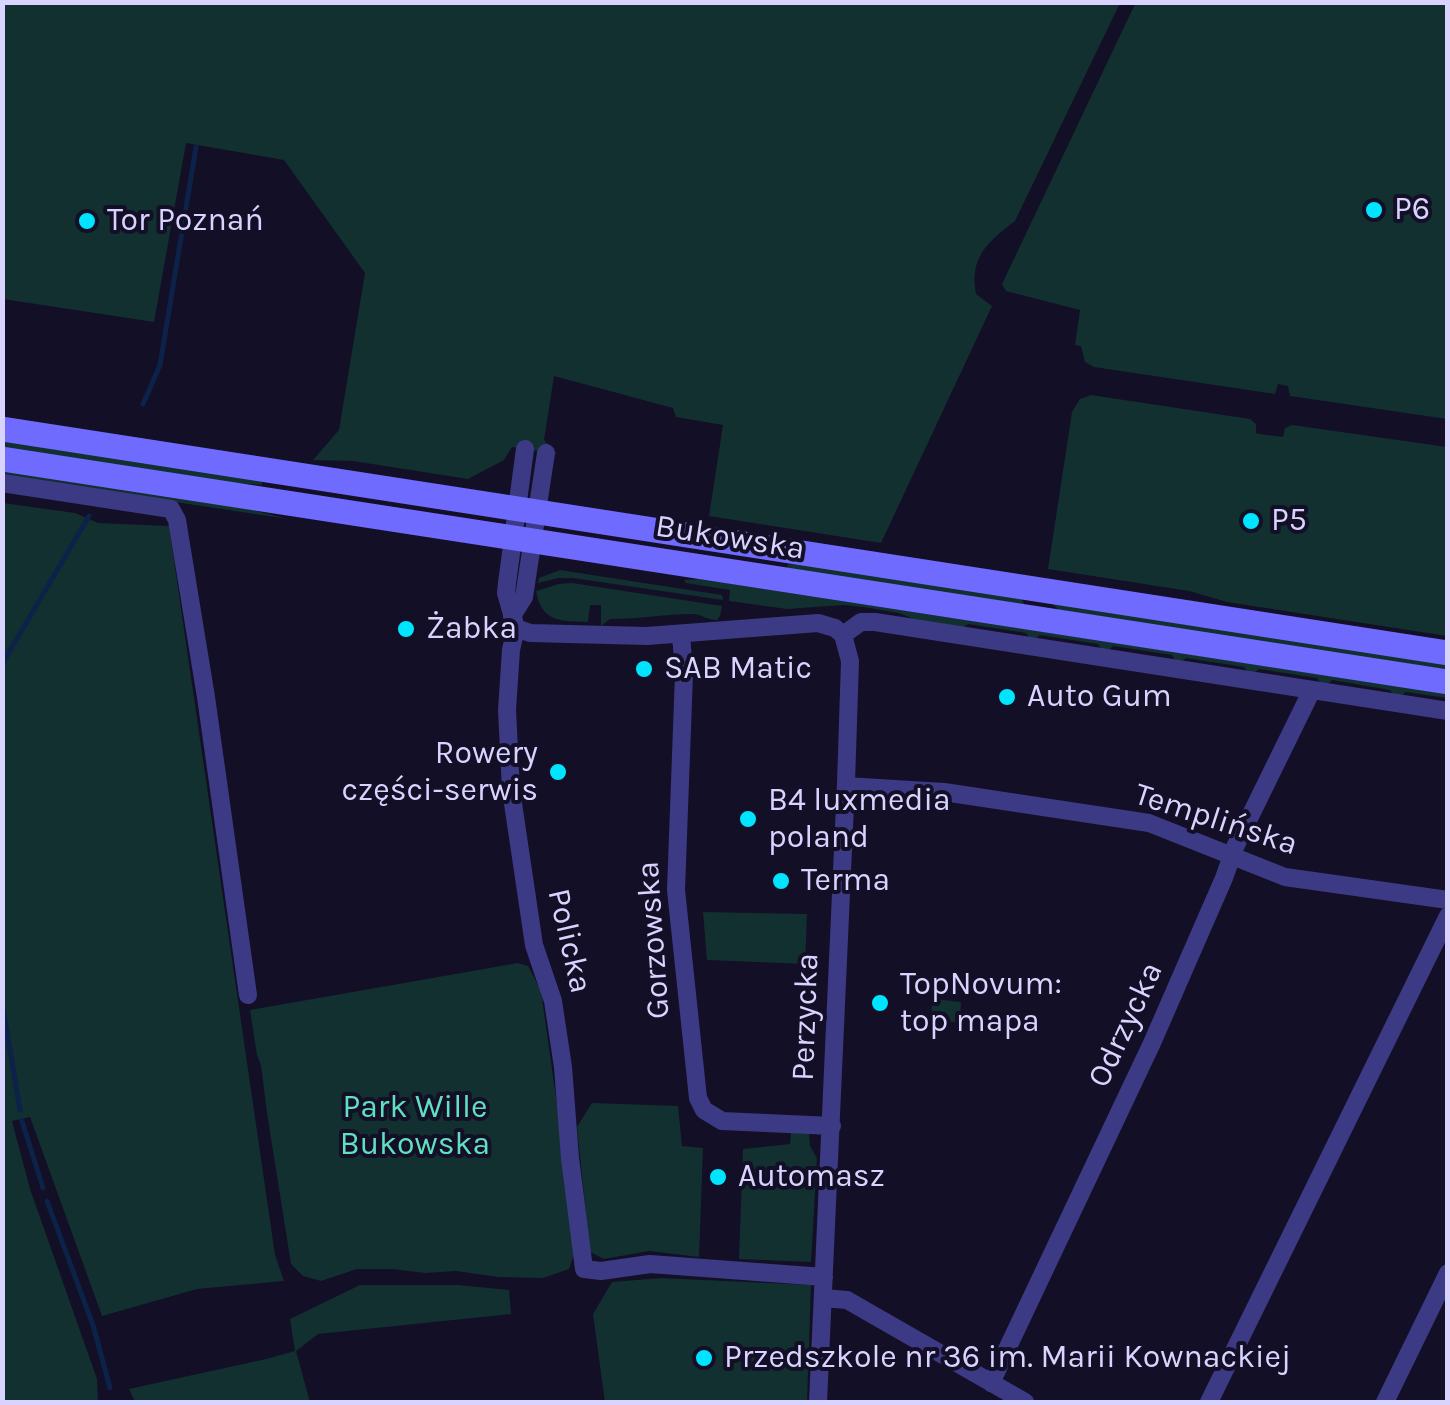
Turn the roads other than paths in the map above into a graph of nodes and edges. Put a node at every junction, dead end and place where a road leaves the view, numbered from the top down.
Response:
1 (2, 429) edge
2 (525, 449) dead end
3 (546, 452) dead end
4 (2, 459) edge
5 (2, 482) edge
6 (527, 510) junction
7 (523, 539) junction
8 (514, 622) junction
9 (681, 634) junction
10 (843, 634) junction
11 (1448, 652) edge
12 (1448, 682) edge
13 (1312, 690) junction
14 (1448, 711) edge
15 (846, 786) junction
16 (1232, 858) junction
17 (1448, 900) edge
18 (1448, 916) edge
19 (248, 995) dead end
20 (832, 1126) junction
21 (1448, 1272) edge
22 (824, 1277) junction
23 (823, 1298) junction
24 (991, 1383) junction
25 (818, 1402) edge
26 (1025, 1402) edge
27 (1210, 1402) edge
28 (1385, 1402) edge

1 - 6 main road, Bukowska
2 - 6 street
3 - 6 street
4 - 7 main road, Bukowska
5 - 19 street
6 - 7 street, Policka
6 - 11 main road, Bukowska
7 - 8 street, Policka
7 - 12 main road, Bukowska
8 - 9 street
8 - 22 street, Policka
9 - 10 street
9 - 20 street, Gorzowska
10 - 13 street
10 - 15 street, Perzycka
13 - 14 street
13 - 16 street, Odrzycka
15 - 16 street, Templińska
15 - 20 street, Perzycka
16 - 17 street, Templińska
16 - 24 street, Odrzycka
18 - 27 street
20 - 22 street, Perzycka
21 - 28 street
22 - 23 street, Perzycka
23 - 24 street
23 - 25 street, Perzycka
24 - 26 street

